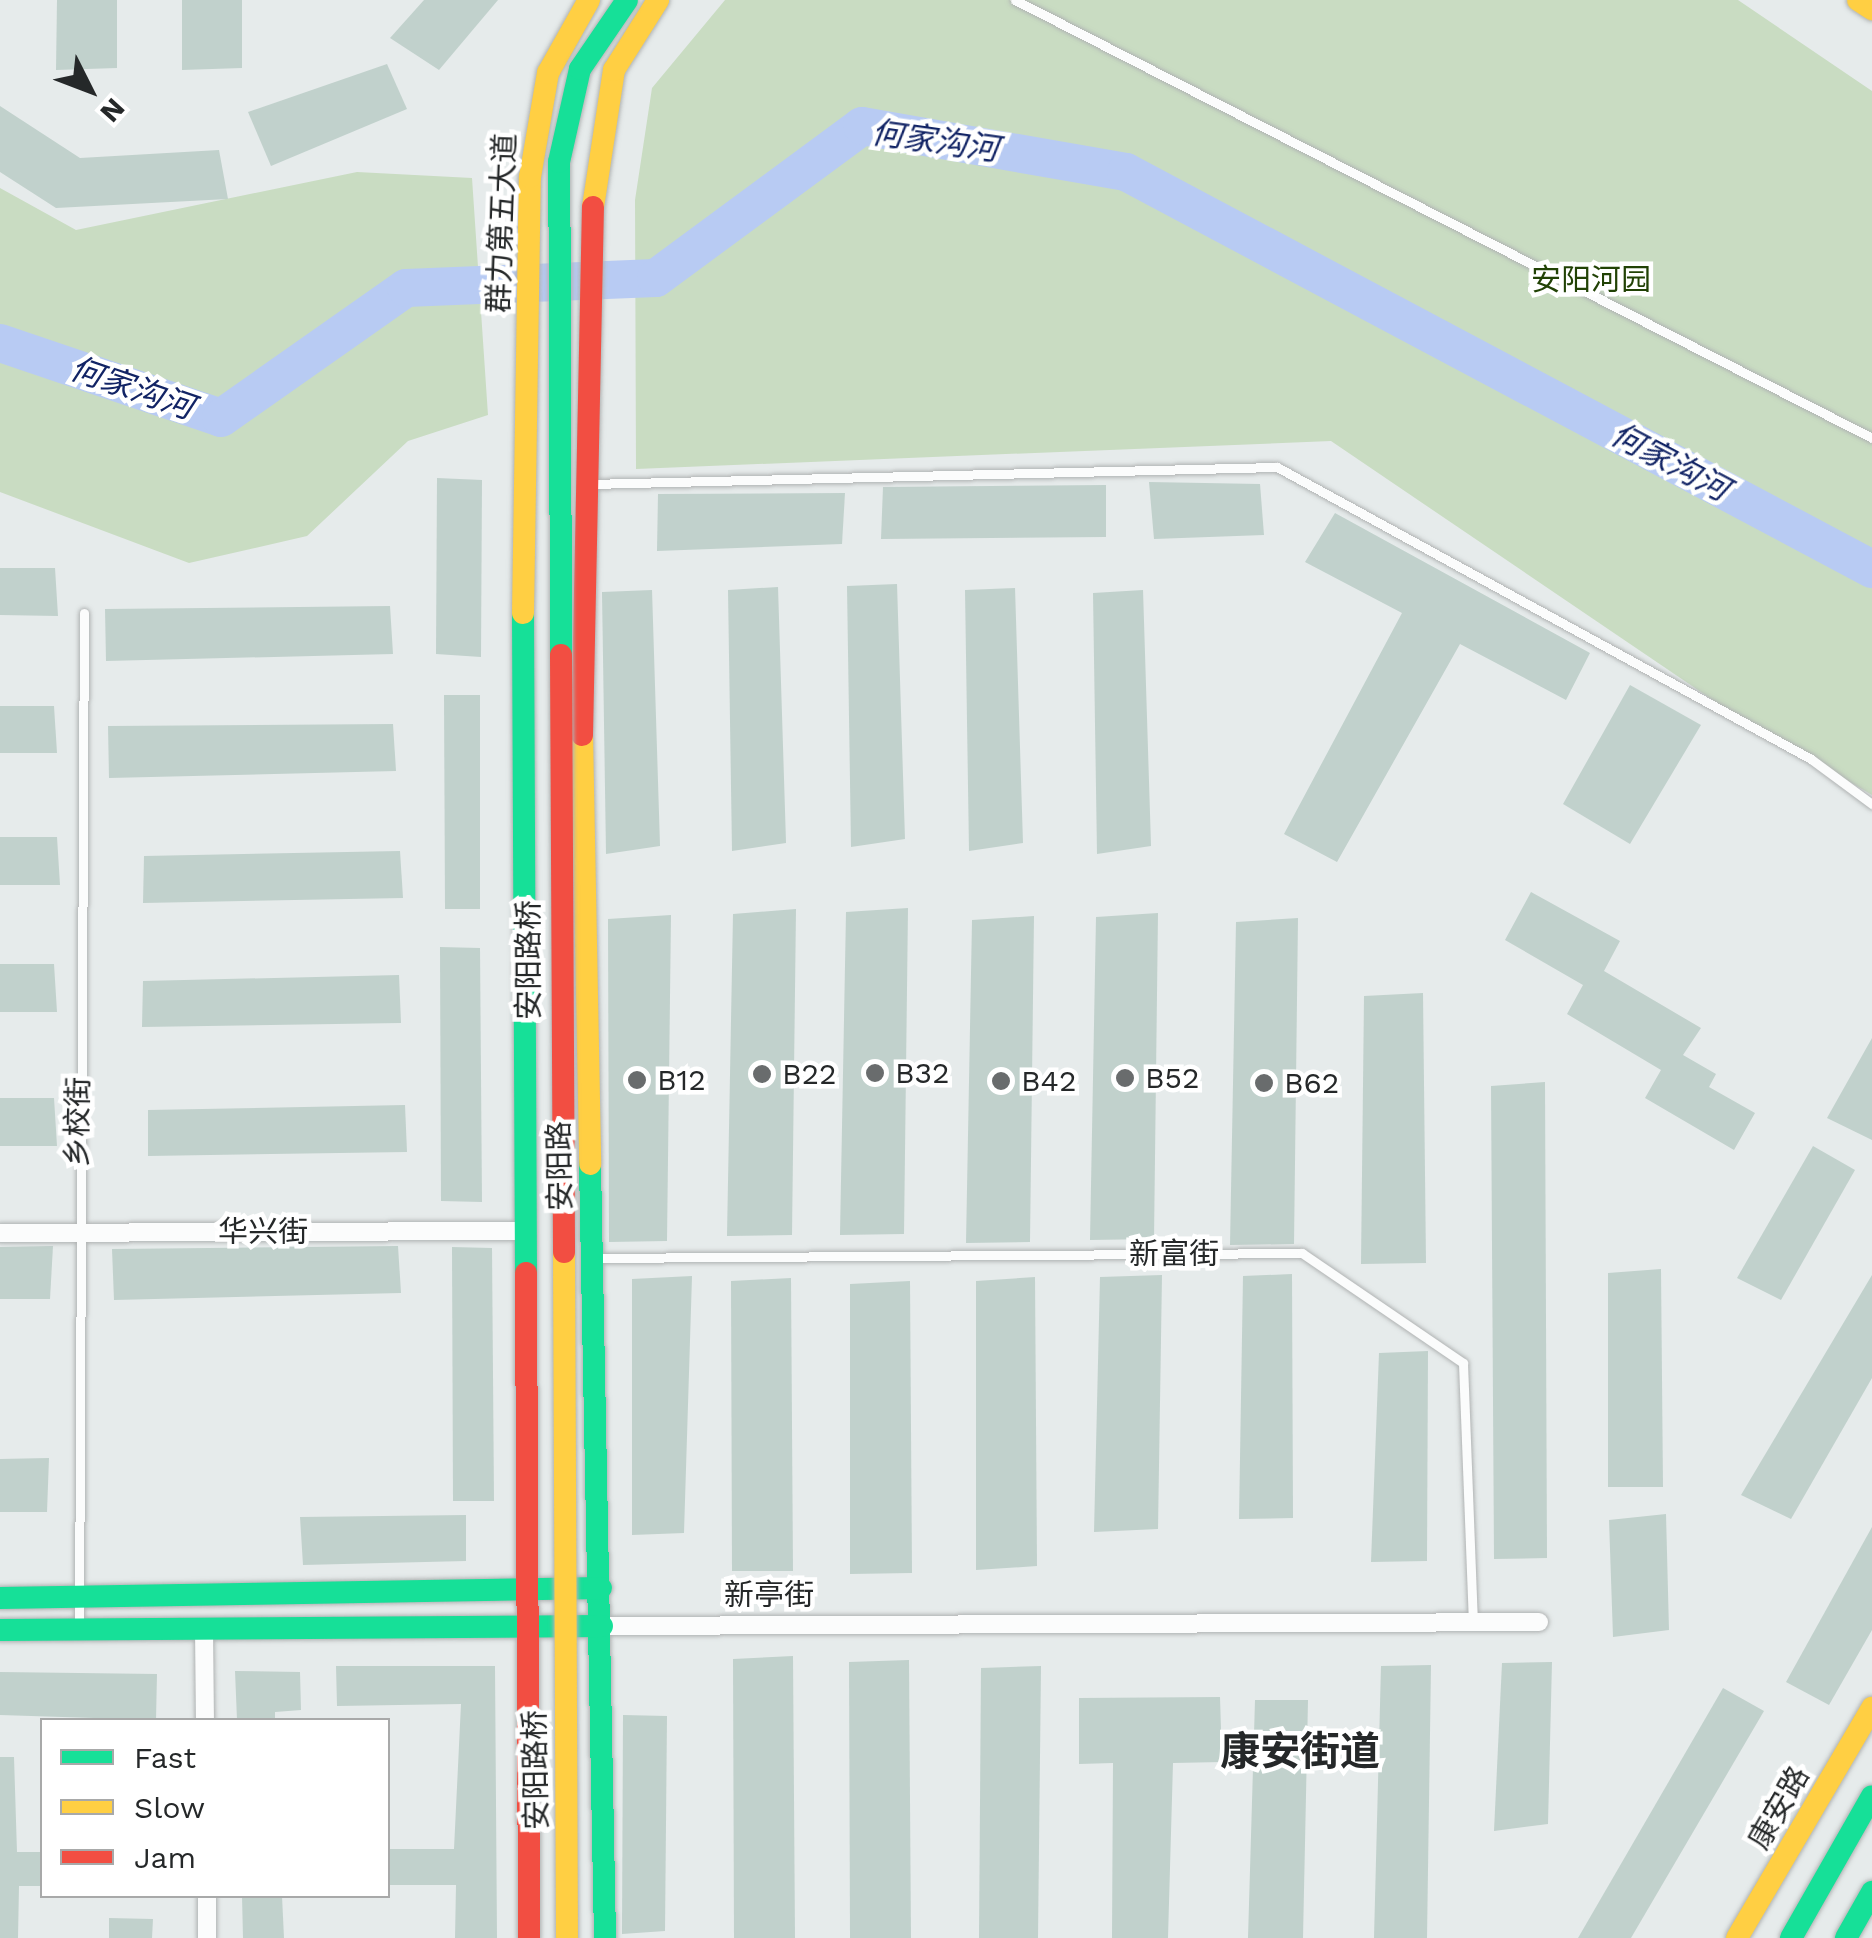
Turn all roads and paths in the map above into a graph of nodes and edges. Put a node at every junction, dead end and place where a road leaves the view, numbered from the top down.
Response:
1 (589, 0) edge
2 (627, 0) edge
3 (658, 0) edge
4 (1015, 0) edge
5 (1858, 0) edge
6 (1872, 9) edge
7 (527, 401) joint
8 (1872, 438) edge
9 (588, 484) junction
10 (84, 613) dead end
11 (1872, 804) edge
12 (527, 1231) junction
13 (0, 1233) edge
14 (76, 1233) junction
15 (592, 1258) junction
16 (529, 1586) junction
17 (601, 1588) junction
18 (0, 1598) edge
19 (79, 1598) junction
20 (1473, 1622) junction
21 (1539, 1622) dead end
22 (530, 1623) junction
23 (602, 1626) junction
24 (204, 1629) junction
25 (0, 1630) edge
26 (79, 1630) junction
27 (1872, 1708) edge
28 (205, 1718) edge
29 (1872, 1796) edge
30 (1872, 1892) edge
31 (207, 1898) edge
32 (207, 1938) edge
33 (529, 1938) edge
34 (568, 1938) edge
35 (605, 1938) edge
36 (1737, 1938) edge
37 (1790, 1938) edge
38 (1846, 1938) edge

1 - 7 main road, 群力第五大道
2 - 34 main road, 安阳路桥, bridge
3 - 9 main road, 安阳路
4 - 8 lane
5 - 6 main road
7 - 12 main road, 安阳路
9 - 11 lane
9 - 15 main road, 安阳路
10 - 14 lane, 乡校街
12 - 14 street, 华兴街
12 - 16 main road, 安阳路
13 - 14 street, 华兴街
14 - 19 lane, 乡校街
15 - 17 main road, 安阳路
15 - 20 lane, 新富街
16 - 17 main road
16 - 19 main road
16 - 22 main road, 安阳路
17 - 23 main road, 安阳路
18 - 19 main road
19 - 26 lane, 乡校街
20 - 21 street, 新亭街
20 - 23 street, 新亭街
22 - 23 main road, 新亭街
22 - 24 main road, 新亭街
22 - 33 main road, 安阳路
23 - 35 main road, 安阳路
24 - 26 main road, 新亭街
24 - 28 street
25 - 26 main road, 新亭街
27 - 36 main road, 康安路
29 - 37 main road
30 - 38 main road
31 - 32 street

